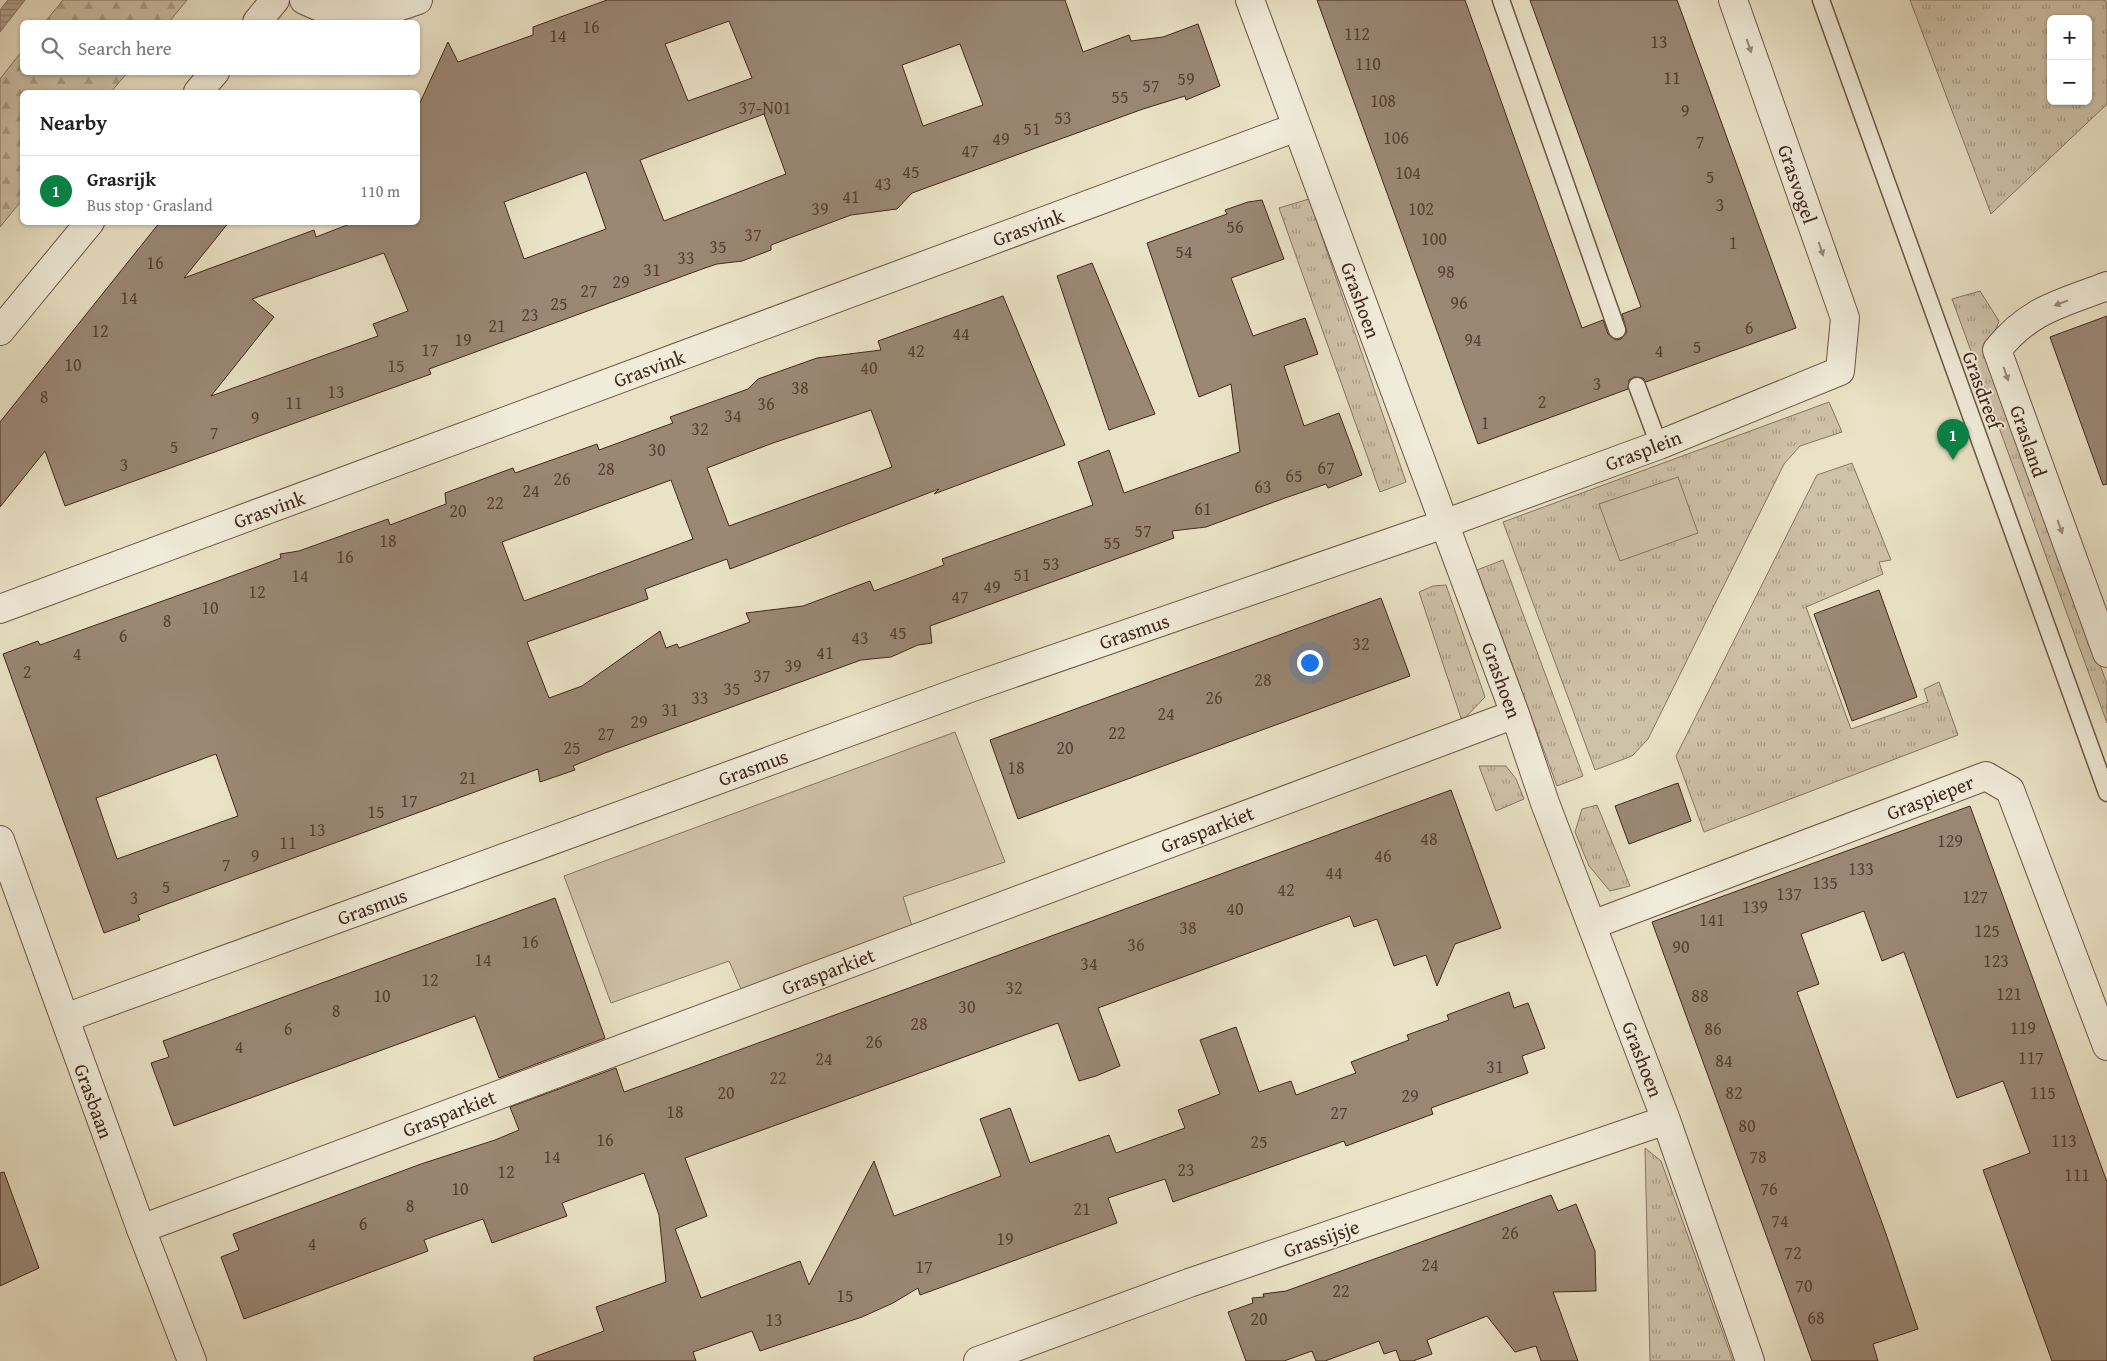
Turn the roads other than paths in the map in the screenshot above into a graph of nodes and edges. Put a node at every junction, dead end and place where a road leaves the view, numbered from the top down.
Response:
1 (275, 0) edge
2 (304, 0) edge
3 (418, 0) edge
4 (1250, 0) edge
5 (1501, 0) edge
6 (1733, 0) edge
7 (1821, 0) edge
8 (259, 20) edge
9 (212, 75) edge
10 (200, 90) edge
11 (1297, 127) junction
12 (88, 225) edge
13 (2107, 286) edge
14 (1617, 330) dead end
15 (0, 331) edge
16 (1840, 371) joint
17 (1637, 386) dead end
18 (1659, 445) junction
19 (1444, 524) junction
20 (0, 609) edge
21 (2107, 653) edge
22 (1515, 714) junction
23 (2107, 793) edge
24 (0, 840) edge
25 (1592, 925) junction
26 (65, 1018) junction
27 (2107, 1046) edge
28 (1666, 1120) junction
29 (140, 1229) junction
30 (192, 1361) edge
31 (978, 1361) edge
32 (1750, 1361) edge

1 - 8 street
2 - 3 street
4 - 11 street, Grashoen
5 - 14 lane
6 -> 16 street, Grasvogel
7 - 23 lane, Grasdreef
9 - 10 street
11 - 19 street, Grashoen
11 - 20 street, Grasvink
12 - 15 street
13 -> 21 street, Grasland
16 - 18 street, Grasplein
17 - 18 lane
18 - 19 street, Grasplein
19 - 22 street, Grashoen
19 - 26 street, Grasmus
22 - 25 street, Grashoen
22 - 29 street, Grasparkiet
24 - 26 street, Grasbaan
25 - 27 street, Graspieper
25 - 28 street, Grashoen
26 - 29 street, Grasbaan
28 - 31 street, Grassijsje
28 - 32 street, Grashoen
29 - 30 street, Grasbaan

